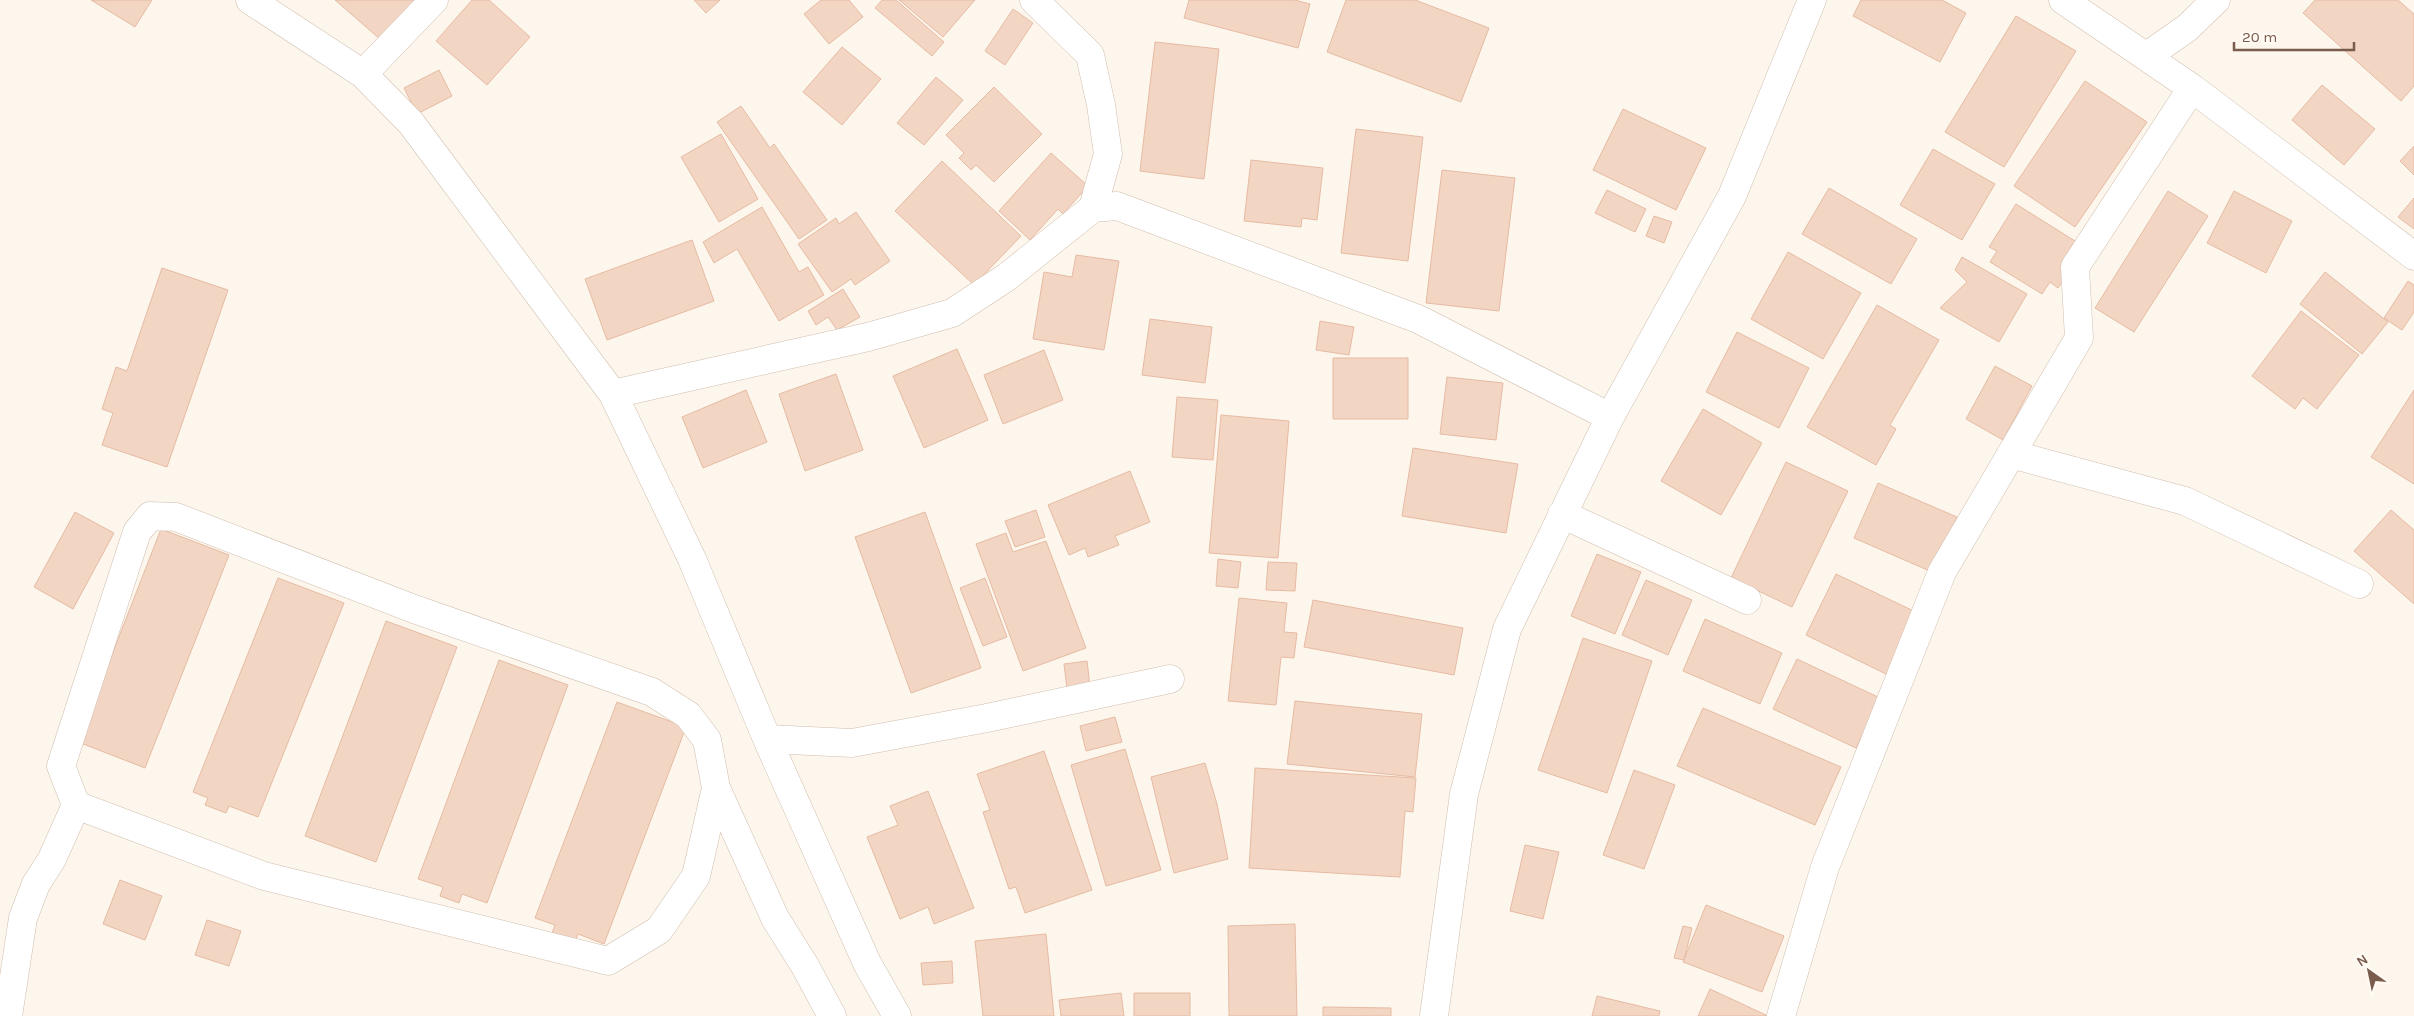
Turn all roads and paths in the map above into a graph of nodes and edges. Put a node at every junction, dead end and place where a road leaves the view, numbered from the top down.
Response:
1 (250, 0) edge
2 (434, 0) edge
3 (1034, 0) edge
4 (1812, 0) edge
5 (2063, 0) edge
6 (2216, 0) edge
7 (2147, 56) junction
8 (363, 74) junction
9 (2192, 88) junction
10 (1093, 208) junction
11 (2414, 256) edge
12 (613, 394) junction
13 (1610, 417) junction
14 (2010, 454) junction
15 (1562, 514) junction
16 (2359, 584) dead end
17 (1747, 600) dead end
18 (1170, 679) dead end
19 (767, 739) junction
20 (716, 788) junction
21 (76, 805) junction
22 (8, 1016) edge
23 (832, 1016) edge
24 (897, 1016) edge
25 (1434, 1016) edge
26 (1781, 1016) edge

1 - 8 street
2 - 8 street
3 - 10 street
4 - 13 street
5 - 7 street
6 - 7 street
7 - 9 street
8 - 12 street
9 - 11 street
9 - 14 street
10 - 12 street
10 - 13 street
12 - 19 street
13 - 15 street
14 - 16 street
14 - 26 street
15 - 17 street
15 - 25 street
18 - 19 street
19 - 24 street
20 - 21 street
20 - 21 street
20 - 23 street
21 - 22 street

